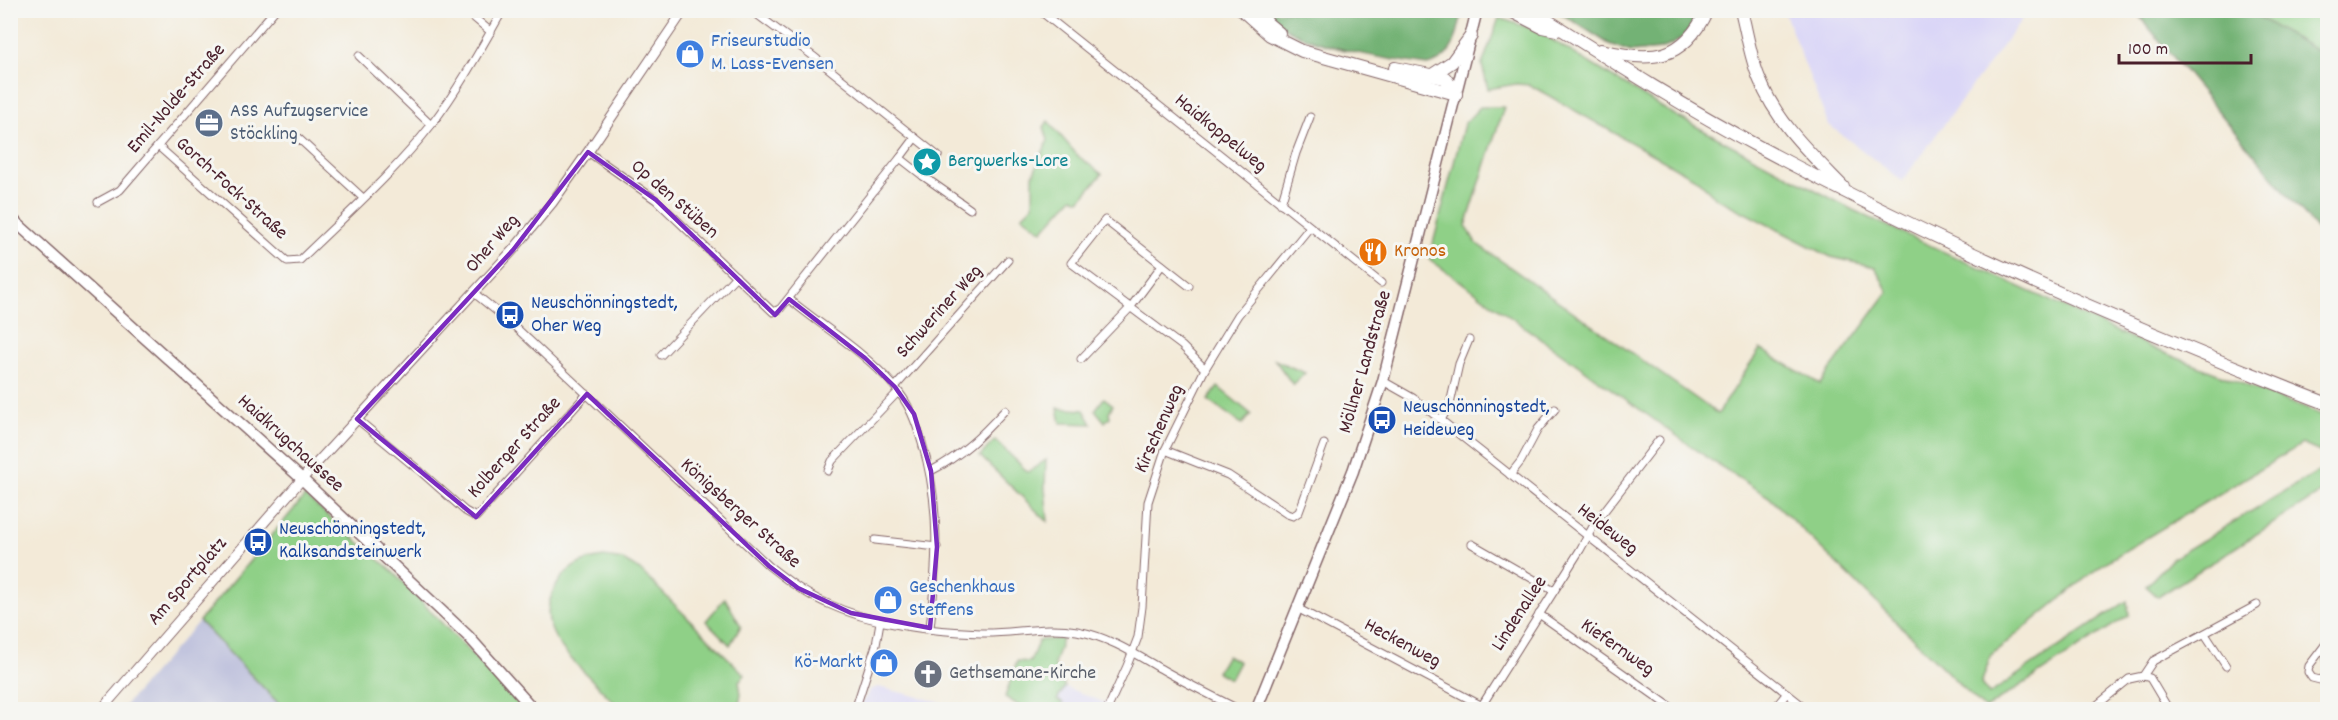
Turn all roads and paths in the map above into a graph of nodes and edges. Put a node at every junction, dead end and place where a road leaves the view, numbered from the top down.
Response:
1 (275, 10) edge
2 (465, 10) edge
3 (503, 10) edge
4 (684, 10) edge
5 (750, 10) edge
6 (1039, 10) edge
7 (1242, 10) edge
8 (1258, 10) edge
9 (1509, 10) edge
10 (1532, 10) edge
11 (1707, 10) edge
12 (1741, 10) edge
13 (1477, 12) edge
14 (491, 32) junction
15 (1564, 32) junction
16 (1471, 36) junction
17 (1588, 46) junction
18 (358, 56) dead end
19 (1432, 75) junction
20 (1456, 94) junction
21 (1310, 117) dead end
22 (431, 125) junction
23 (295, 135) dead end
24 (915, 138) junction
25 (158, 146) junction
26 (588, 152) junction
27 (900, 158) junction
28 (923, 176) junction
29 (1851, 194) junction
30 (363, 198) junction
31 (98, 202) dead end
32 (1281, 204) junction
33 (970, 209) dead end
34 (10, 217) edge
35 (1310, 227) junction
36 (1008, 260) dead end
37 (1162, 266) junction
38 (736, 276) junction
39 (1381, 283) dead end
40 (1189, 286) dead end
41 (474, 293) junction
42 (789, 298) junction
43 (1130, 308) junction
44 (1470, 340) dead end
45 (661, 355) dead end
46 (1082, 359) dead end
47 (1205, 369) junction
48 (1383, 381) junction
49 (897, 390) junction
50 (587, 394) junction
51 (2328, 404) edge
52 (1555, 409) dead end
53 (1005, 410) dead end
54 (357, 419) junction
55 (1441, 420) junction
56 (1659, 440) dead end
57 (1324, 444) dead end
58 (1165, 450) junction
59 (828, 471) dead end
60 (930, 471) junction
61 (1510, 475) junction
62 (302, 479) junction
63 (1588, 535) junction
64 (875, 540) dead end
65 (1472, 544) dead end
66 (937, 547) junction
67 (1554, 591) junction
68 (2258, 605) dead end
69 (1297, 608) junction
70 (1539, 614) junction
71 (880, 622) junction
72 (930, 628) junction
73 (2205, 634) junction
74 (2326, 643) edge
75 (1133, 652) junction
76 (2226, 666) dead end
77 (2328, 667) edge
78 (2143, 676) junction
79 (1787, 693) junction
80 (1480, 707) edge
81 (101, 710) edge
82 (534, 710) edge
83 (855, 710) edge
84 (1107, 710) edge
85 (1240, 710) edge
86 (1256, 710) edge
87 (1490, 710) edge
88 (1675, 710) edge
89 (1773, 710) edge
90 (1808, 710) edge
91 (2091, 710) edge
92 (2169, 710) edge

1 - 25 street, Emil-Nolde-Straße
2 - 14 street
3 - 14 street, Gorch-Fock-Straße
4 - 26 street, Oher Weg
5 - 24 street
6 - 32 street, Haidkoppelweg
7 - 20 highway
8 - 19 highway
9 - 15 highway
10 - 15 highway
11 - 17 highway
12 - 29 highway
13 - 16 main road, Möllner Landstraße
14 - 22 street, Gorch-Fock-Straße
15 - 17 highway
16 - 19 highway
16 - 20 main road, Möllner Landstraße
17 - 29 highway
18 - 22 street
19 - 20 highway
20 - 48 main road, Möllner Landstraße
21 - 32 street
22 - 30 street, Gorch-Fock-Straße
23 - 30 street
24 - 27 street, Op den Stüben
24 - 28 street
25 - 30 street, Gorch-Fock-Straße
25 - 31 street, Emil-Nolde-Straße
26 - 38 street, Op den Stüben
26 - 41 street, Oher Weg
27 - 28 street
27 - 42 street, Op den Stüben
28 - 33 street
29 - 51 highway
32 - 35 street, Haidkoppelweg
34 - 62 main road, Haidkrugchaussee
35 - 39 street, Haidkoppelweg
35 - 47 street, Kirschenweg
36 - 49 street, Schweriner Weg
37 - 40 street
37 - 43 street
37 - 43 street
38 - 42 street, Op den Stüben
38 - 45 street
41 - 50 street, Königsberger Straße
41 - 54 street, Oher Weg
42 - 49 street
43 - 46 street
43 - 47 street
44 - 55 street
47 - 58 street, Kirschenweg
48 - 55 street, Heideweg
48 - 69 main road, Möllner Landstraße
49 - 59 street, Schweriner Weg
49 - 60 street
50 - 54 street, Kolberger Straße
50 - 71 street, Königsberger Straße
52 - 61 street
53 - 60 street
54 - 62 street, Oher Weg
55 - 61 street, Heideweg
56 - 63 street, Lindenallee
57 - 58 street
58 - 75 street, Kirschenweg
60 - 66 street
61 - 63 street, Heideweg
62 - 81 street, Am Sportplatz
62 - 82 main road, Haidkrugchaussee
63 - 67 street, Lindenallee
63 - 79 street, Heideweg
64 - 66 street
65 - 67 street
66 - 72 street
67 - 70 street, Lindenallee
68 - 73 street
69 - 80 street, Heckenweg
69 - 86 main road, Möllner Landstraße
70 - 80 street, Lindenallee
70 - 88 street, Kiefernweg
71 - 72 street, Königsberger Straße
71 - 83 street
72 - 75 street, Königsberger Straße
73 - 76 street
73 - 78 street
74 - 77 street
74 - 77 street
75 - 84 street, Kirschenweg
75 - 85 street, Königsberger Straße
78 - 91 street
78 - 92 street
79 - 89 street
79 - 90 street, Heideweg
80 - 87 street, Heckenweg

